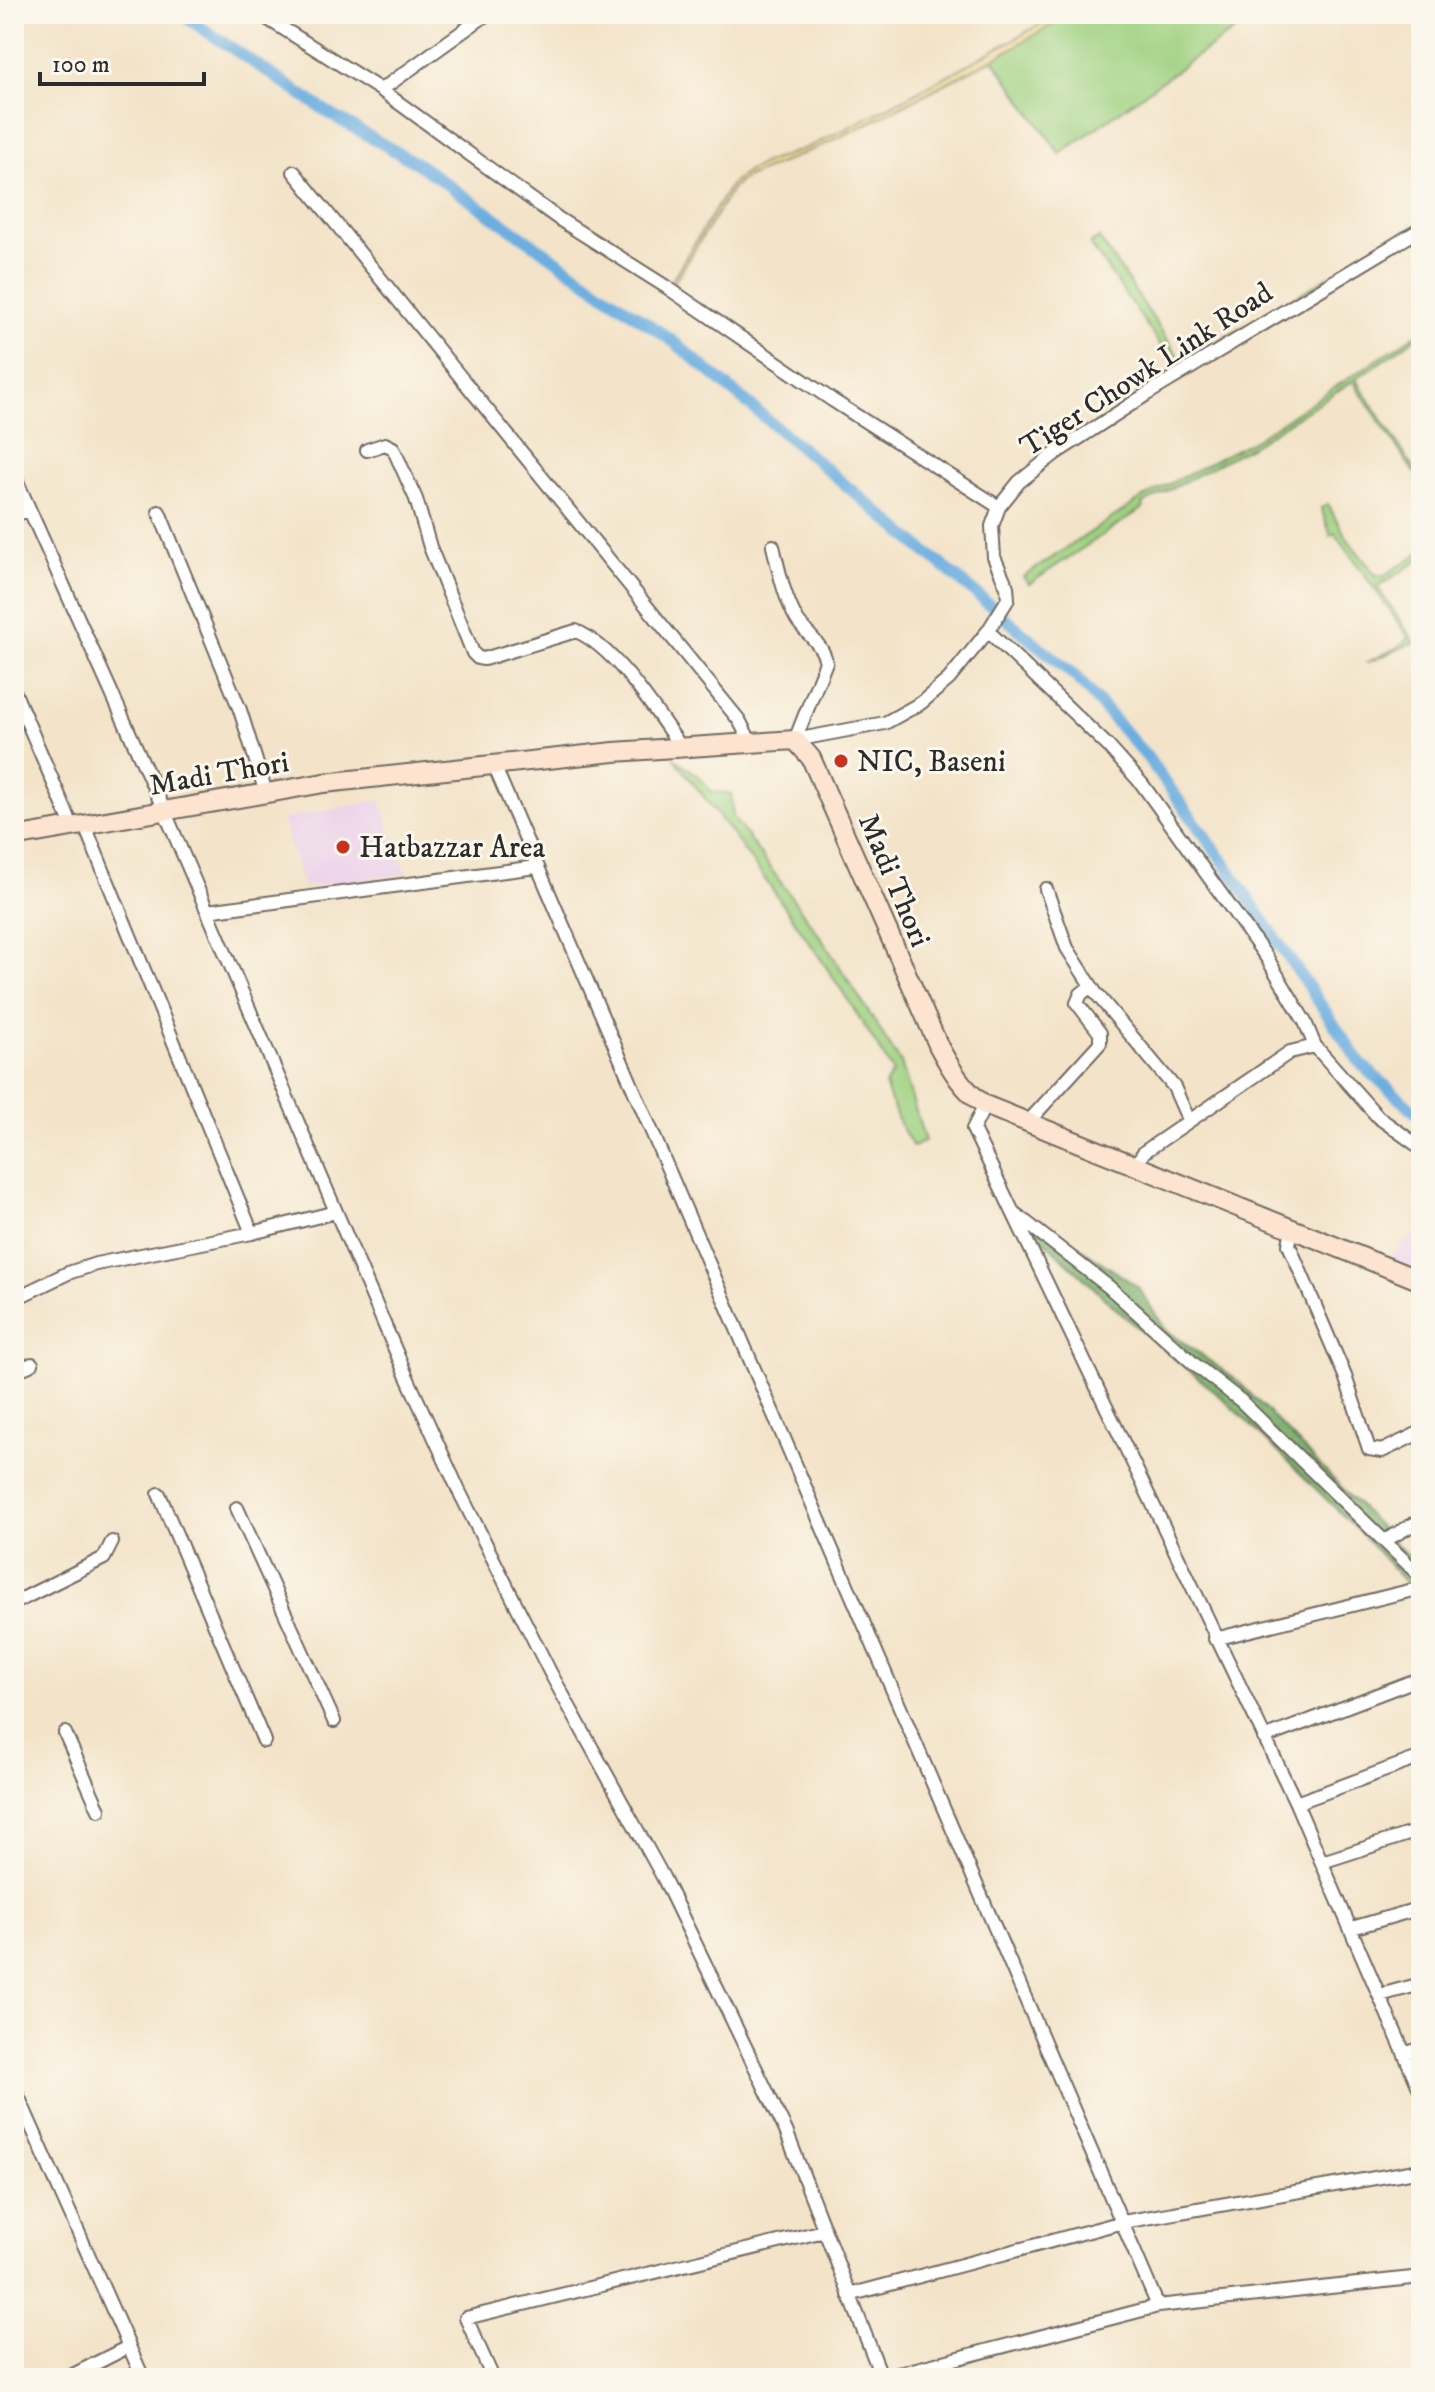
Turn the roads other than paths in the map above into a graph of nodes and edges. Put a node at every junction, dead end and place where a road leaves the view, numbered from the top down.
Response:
1 (260, 14) edge
2 (487, 14) edge
3 (381, 90) junction
4 (294, 172) dead end
5 (1421, 229) edge
6 (367, 450) dead end
7 (14, 475) edge
8 (999, 507) junction
9 (29, 510) junction
10 (159, 512) dead end
11 (14, 515) edge
12 (773, 546) dead end
13 (990, 626) junction
14 (14, 691) edge
15 (795, 740) junction
16 (750, 741) junction
17 (681, 747) junction
18 (493, 763) junction
19 (266, 793) junction
20 (164, 810) junction
21 (79, 827) junction
22 (14, 837) edge
23 (536, 867) junction
24 (1046, 889) dead end
25 (207, 911) junction
26 (1091, 986) junction
27 (1315, 1046) junction
28 (985, 1105) junction
29 (1189, 1121) junction
30 (1028, 1122) junction
31 (1421, 1148) edge
32 (1134, 1167) junction
33 (1010, 1210) junction
34 (336, 1212) junction
35 (1292, 1228) junction
36 (252, 1233) junction
37 (1421, 1281) edge
38 (14, 1299) edge
39 (32, 1364) dead end
40 (14, 1372) edge
41 (1421, 1432) edge
42 (159, 1494) dead end
43 (237, 1508) dead end
44 (1421, 1520) edge
45 (1384, 1541) junction
46 (112, 1542) dead end
47 (1421, 1577) edge
48 (1421, 1588) edge
49 (14, 1603) edge
50 (1215, 1639) junction
51 (1421, 1678) edge
52 (334, 1721) dead end
53 (65, 1733) dead end
54 (1264, 1738) junction
55 (264, 1741) dead end
56 (1421, 1757) edge
57 (1296, 1803) junction
58 (99, 1810) dead end
59 (1421, 1830) edge
60 (1322, 1862) junction
61 (1421, 1908) edge
62 (1352, 1928) junction
63 (1421, 1984) edge
64 (1380, 1995) junction
65 (1421, 2049) edge
66 (1405, 2053) junction
67 (14, 2087) edge
68 (1421, 2092) edge
69 (1421, 2170) edge
70 (1123, 2222) junction
71 (824, 2231) junction
72 (1421, 2277) edge
73 (849, 2295) junction
74 (1158, 2306) junction
75 (128, 2347) junction
76 (67, 2378) edge
77 (143, 2378) edge
78 (493, 2378) edge

1 - 3 street
2 - 3 street
3 - 8 street
4 - 16 street
5 - 8 street, Tiger Chowk Link Road
6 - 17 street
7 - 9 street
8 - 13 street
9 - 11 street
9 - 20 street
10 - 19 street
12 - 15 street
13 - 15 street
13 - 27 street
14 - 21 street
15 - 16 main road, Madi Thori
15 - 28 main road, Madi Thori
16 - 17 main road, Madi Thori
17 - 18 main road, Madi Thori
18 - 19 main road, Madi Thori
18 - 23 street
19 - 20 main road, Madi Thori
20 - 21 main road, Madi Thori
20 - 25 street
21 - 22 main road, Madi Thori
21 - 36 street
23 - 25 street
23 - 70 street
24 - 26 street
25 - 34 street
26 - 29 street
26 - 30 street
27 - 29 street
27 - 31 street
28 - 30 main road, Madi Thori
28 - 33 street
29 - 32 street
30 - 32 main road, Madi Thori
32 - 35 main road, Madi Thori
33 - 45 street
33 - 50 street
34 - 36 street
34 - 71 street
35 - 37 main road, Madi Thori
35 - 41 street
36 - 38 street
39 - 40 street
42 - 55 street
43 - 52 street
44 - 45 street
45 - 47 street
46 - 49 street
48 - 50 street
50 - 54 street
51 - 54 street
53 - 58 street
54 - 57 street
56 - 57 street
57 - 60 street
59 - 60 street
60 - 62 street
61 - 62 street
62 - 64 street
63 - 64 street
64 - 66 street
65 - 66 street
66 - 68 street
67 - 75 street
69 - 70 street
70 - 73 street
70 - 74 street
71 - 73 street
71 - 78 street
72 - 74 street
73 - 74 street
75 - 76 street
75 - 77 street

